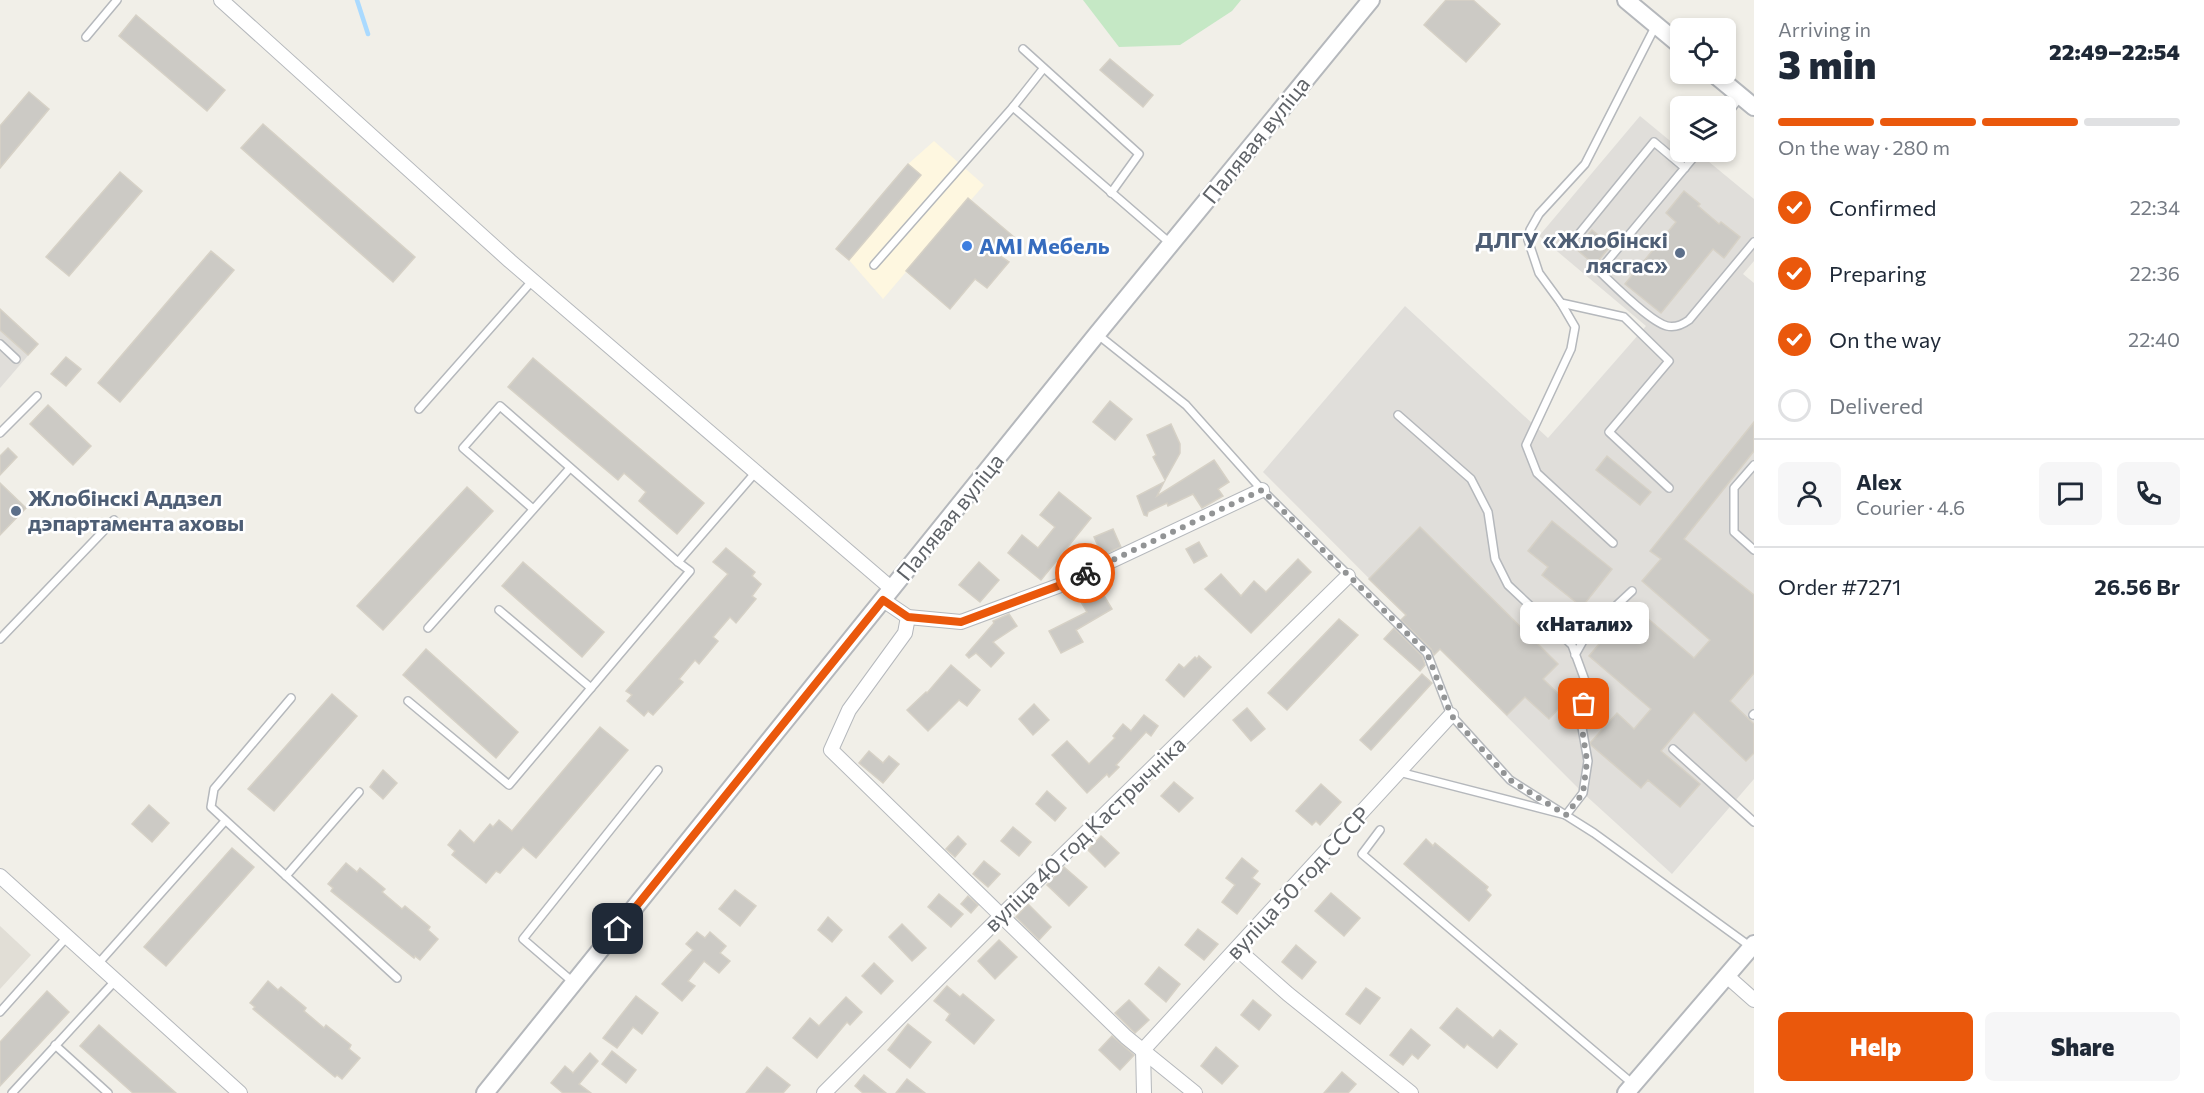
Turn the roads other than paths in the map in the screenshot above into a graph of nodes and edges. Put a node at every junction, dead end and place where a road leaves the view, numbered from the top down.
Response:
1 (117, 0) edge
2 (220, 0) edge
3 (1371, 0) edge
4 (1626, 0) edge
5 (1656, 26) junction
6 (86, 37) dead end
7 (1670, 37) edge
8 (1023, 49) dead end
9 (1043, 69) junction
10 (1726, 84) edge
11 (1741, 96) junction
12 (1736, 103) edge
13 (1012, 107) junction
14 (1754, 107) edge
15 (1690, 162) edge
16 (1685, 168) junction
17 (1111, 193) junction
18 (1579, 234) dead end
19 (1754, 242) edge
20 (1171, 244) junction
21 (874, 265) dead end
22 (533, 280) junction
23 (1561, 303) junction
24 (1097, 334) junction
25 (0, 344) edge
26 (16, 359) dead end
27 (37, 396) dead end
28 (419, 409) dead end
29 (1398, 415) dead end
30 (0, 433) edge
31 (1754, 465) edge
32 (570, 468) junction
33 (755, 473) junction
34 (1669, 488) dead end
35 (1262, 490) junction
36 (533, 509) junction
37 (114, 520) dead end
38 (1613, 543) dead end
39 (1754, 550) edge
40 (678, 562) junction
41 (1348, 576) junction
42 (1632, 591) dead end
43 (887, 595) junction
44 (499, 610) dead end
45 (908, 617) junction
46 (428, 628) dead end
47 (0, 639) edge
48 (1575, 655) junction
49 (591, 688) junction
50 (291, 698) dead end
51 (408, 701) dead end
52 (1451, 715) junction
53 (1673, 749) dead end
54 (658, 770) dead end
55 (1399, 772) junction
56 (359, 792) dead end
57 (1566, 815) junction
58 (225, 821) junction
59 (1754, 822) edge
60 (1380, 830) dead end
61 (0, 876) edge
62 (286, 876) junction
63 (1001, 916) junction
64 (67, 937) junction
65 (1753, 946) edge
66 (1237, 949) junction
67 (97, 965) junction
68 (1728, 977) junction
69 (397, 978) dead end
70 (115, 981) junction
71 (574, 983) junction
72 (1754, 1000) edge
73 (0, 1012) edge
74 (55, 1045) junction
75 (1143, 1050) junction
76 (1630, 1088) edge
77 (12, 1093) edge
78 (108, 1093) edge
79 (240, 1093) edge
80 (485, 1093) edge
81 (824, 1093) edge
82 (1144, 1093) edge
83 (1195, 1093) edge
84 (1411, 1093) edge

1 - 6 lane
2 - 22 street
3 - 20 street, Палявая вуліца
4 - 5 street
5 - 7 street
5 - 23 lane
8 - 9 lane
9 - 13 lane
9 - 17 lane
10 - 11 street
11 - 12 lane
11 - 14 street
13 - 17 lane
13 - 21 lane
15 - 16 lane
16 - 18 lane
16 - 19 lane
17 - 20 lane
20 - 24 street, Палявая вуліца
22 - 28 lane
22 - 33 street
23 - 34 lane
23 - 38 lane
24 - 35 lane
24 - 43 street, Палявая вуліца
25 - 26 lane
27 - 30 lane
29 - 48 lane
31 - 39 lane
32 - 36 lane
32 - 36 lane
32 - 40 lane
33 - 40 lane
33 - 43 street
35 - 41 lane
35 - 45 street
36 - 46 lane
37 - 47 lane
40 - 49 lane
41 - 52 lane
41 - 63 street, вуліца 40 год Кастрычніка
42 - 48 lane
43 - 45 street
43 - 71 street, Палявая вуліца
44 - 49 lane
45 - 63 street
48 - 57 lane
49 - 51 lane
50 - 58 lane
52 - 55 street, вуліца 50 год СССР
52 - 57 lane
53 - 59 lane
54 - 71 lane
55 - 57 lane
55 - 66 street, вуліца 50 год СССР
56 - 62 lane
57 - 65 lane
58 - 62 lane
58 - 67 lane
60 - 76 lane
61 - 64 street
62 - 69 lane
63 - 75 street
63 - 81 street, вуліца 40 год Кастрычніка
64 - 67 street
64 - 73 lane
65 - 68 street
66 - 75 street, вуліца 50 год СССР
66 - 84 street
67 - 70 street
68 - 72 street
68 - 76 street
70 - 74 lane
70 - 79 street
71 - 80 street, Палявая вуліца
74 - 77 lane
74 - 78 lane
75 - 82 street
75 - 83 street

